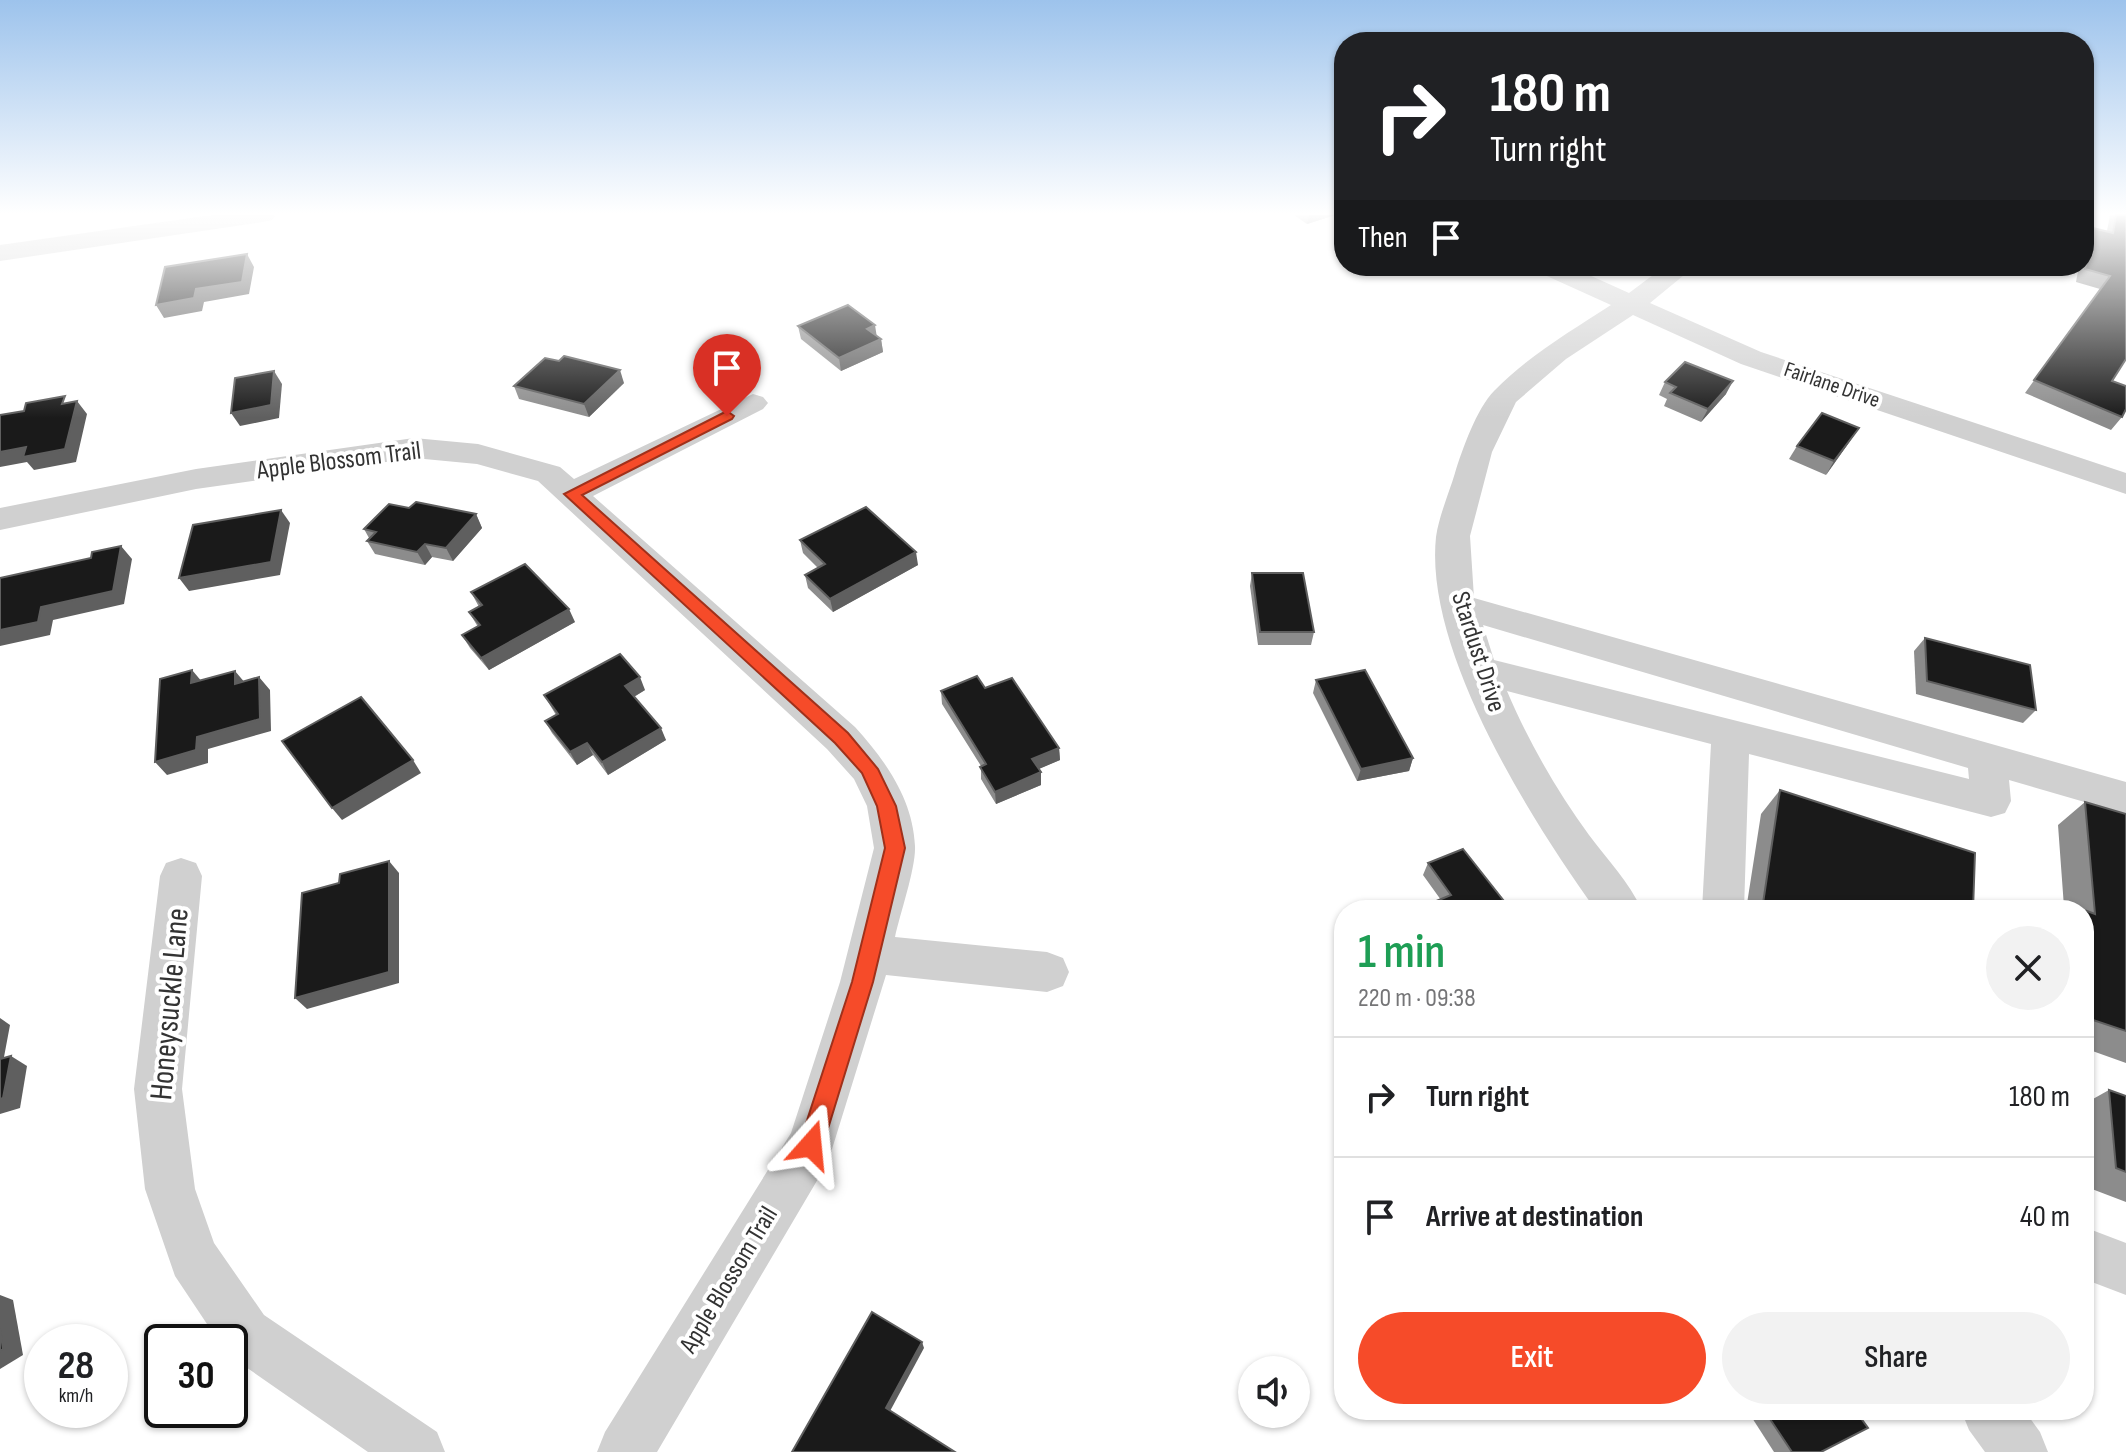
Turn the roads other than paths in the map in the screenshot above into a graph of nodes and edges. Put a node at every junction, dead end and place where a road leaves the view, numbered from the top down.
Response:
1 (1583, 283) edge
2 (1660, 283) edge
3 (1630, 305) junction
4 (753, 403) dead end
5 (2126, 484) edge
6 (571, 494) junction
7 (0, 519) edge
8 (1459, 606) junction
9 (1480, 670) junction
10 (1731, 734) junction
11 (1987, 758) junction
12 (2126, 798) edge
13 (181, 876) dead end
14 (1614, 900) edge
15 (1723, 900) edge
16 (869, 954) junction
17 (1047, 972) dead end
18 (2094, 1257) edge
19 (2126, 1269) edge
20 (1996, 1420) edge
21 (417, 1452) edge
22 (625, 1452) edge
23 (2020, 1452) edge

1 - 3 street, Fairlane Drive
2 - 3 street, Stardust Drive
3 - 5 street, Fairlane Drive
3 - 8 street, Stardust Drive
4 - 6 street
6 - 7 street, Apple Blossom Trail
6 - 16 street, Apple Blossom Trail
8 - 9 street, Stardust Drive
8 - 11 street
9 - 10 street
9 - 14 street, Stardust Drive
10 - 11 street
10 - 15 street
11 - 12 street
13 - 21 street, Honeysuckle Lane
16 - 17 street
16 - 22 street, Apple Blossom Trail
18 - 19 street
20 - 23 street

